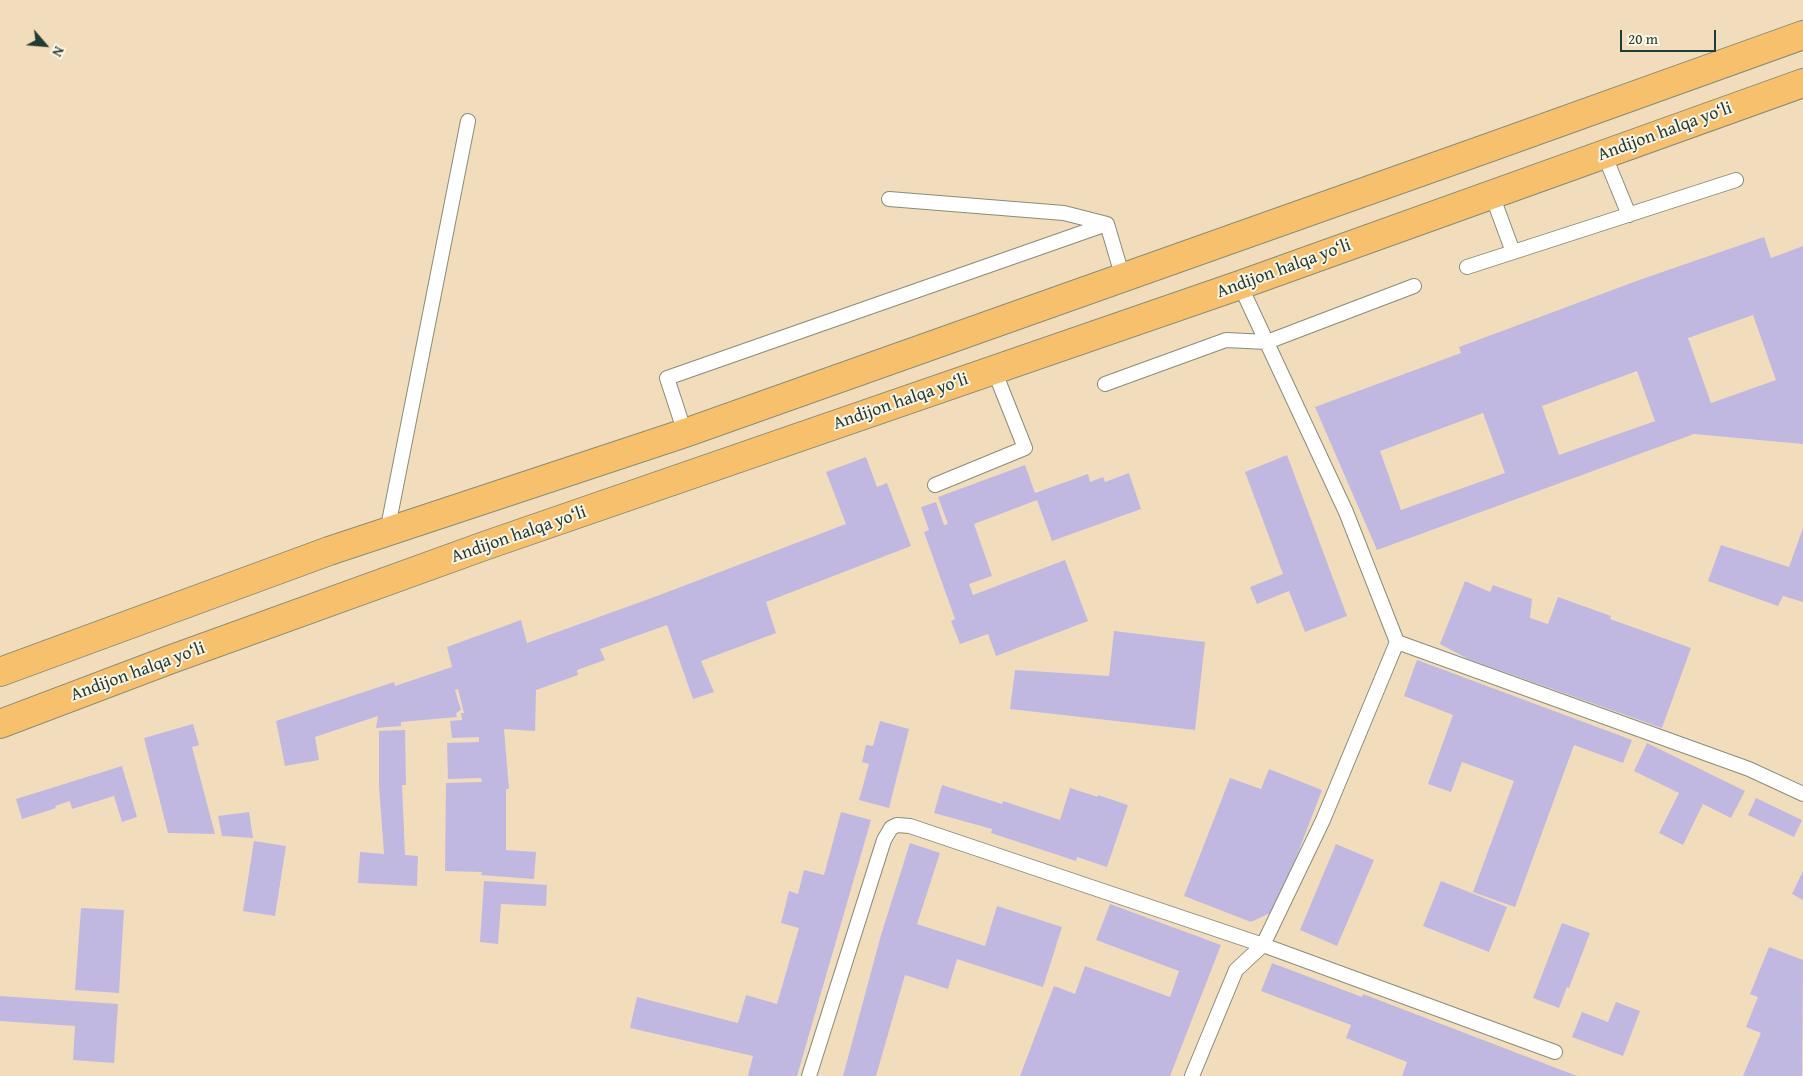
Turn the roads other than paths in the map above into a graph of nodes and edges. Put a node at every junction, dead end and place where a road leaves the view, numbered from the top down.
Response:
1 (1803, 35) edge
2 (1803, 83) edge
3 (468, 121) dead end
4 (1604, 154) junction
5 (1736, 180) dead end
6 (1492, 195) junction
7 (889, 199) dead end
8 (1629, 215) junction
9 (1107, 224) junction
10 (1513, 252) junction
11 (1467, 267) dead end
12 (1123, 278) junction
13 (1240, 285) junction
14 (1414, 286) dead end
15 (1266, 342) junction
16 (994, 370) junction
17 (1105, 384) dead end
18 (685, 433) junction
19 (935, 485) dead end
20 (387, 532) junction
21 (1396, 642) junction
22 (0, 672) edge
23 (0, 724) edge
24 (1803, 794) edge
25 (1263, 945) junction
26 (1555, 1052) dead end
27 (809, 1076) edge
28 (1192, 1076) edge

1 - 12 highway
2 - 4 highway, Andijon halqa yo‘li
3 - 20 lane
4 - 6 highway, Andijon halqa yo‘li
4 - 8 lane
5 - 8 lane
6 - 10 lane
6 - 13 highway, Andijon halqa yo‘li
7 - 9 lane
8 - 10 lane
9 - 12 lane
9 - 18 lane
10 - 11 lane
12 - 18 highway
13 - 15 lane
13 - 16 highway, Andijon halqa yo‘li
14 - 15 lane
15 - 17 lane
15 - 21 lane
16 - 19 lane
16 - 23 highway, Andijon halqa yo‘li
18 - 20 highway
20 - 22 highway
21 - 24 lane
21 - 25 lane
25 - 26 lane
25 - 27 lane
25 - 28 lane

